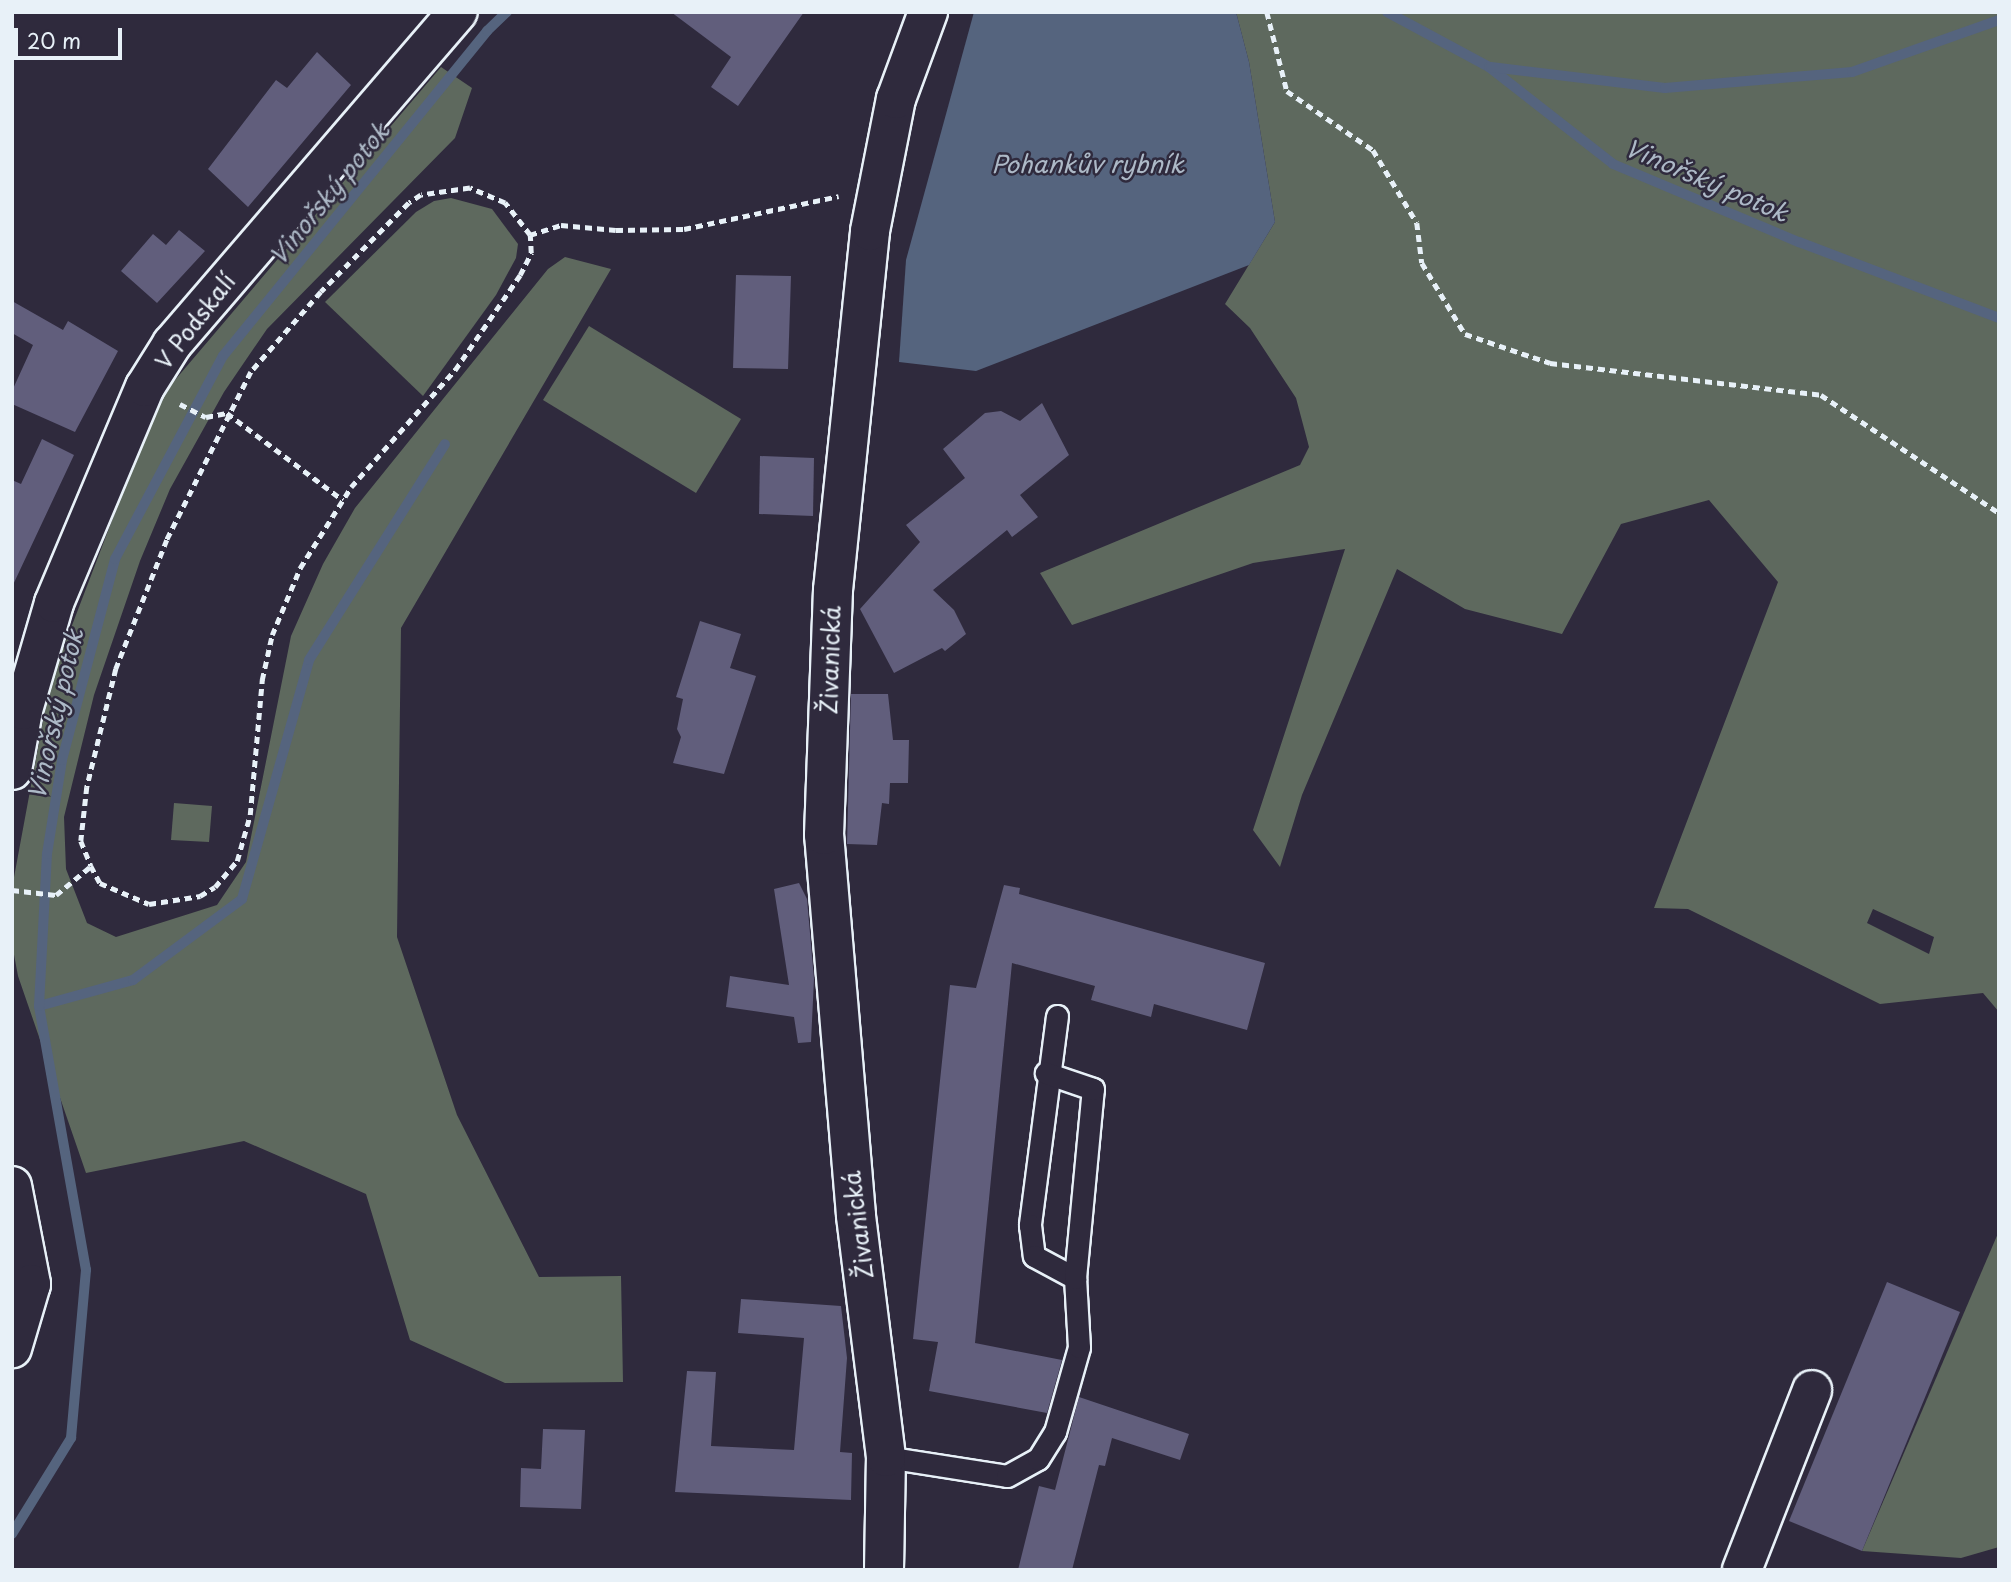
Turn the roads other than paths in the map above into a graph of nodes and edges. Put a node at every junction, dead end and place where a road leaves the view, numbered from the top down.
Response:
1 (458, 12) edge
2 (928, 12) edge
3 (12, 770) edge
4 (1057, 1016) dead end
5 (1046, 1073) junction
6 (12, 1186) edge
7 (1075, 1278) junction
8 (12, 1348) edge
9 (1812, 1390) dead end
10 (886, 1457) junction
11 (884, 1570) edge
12 (1742, 1570) edge

1 - 3 street, V Podskalí
2 - 10 street, Živanická
4 - 5 lane
5 - 7 lane
5 - 7 lane
6 - 8 street
7 - 10 lane
9 - 12 street
10 - 11 street, Živanická

